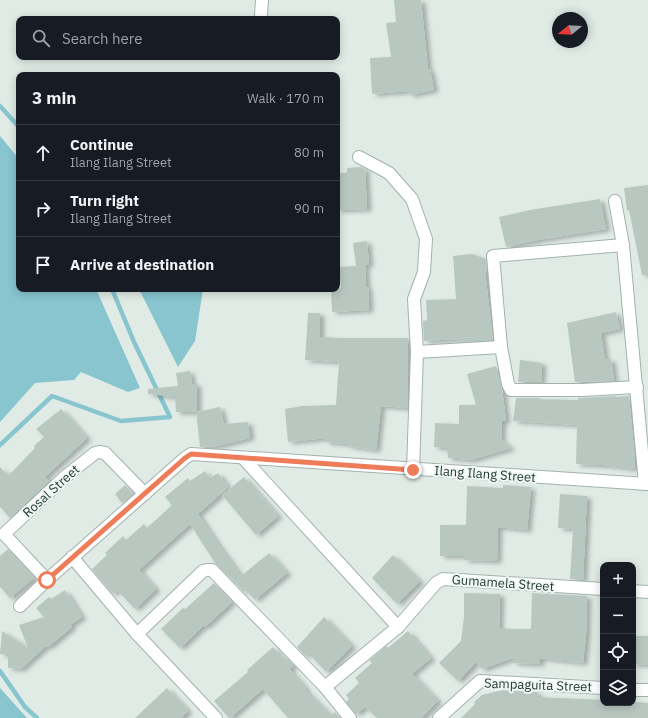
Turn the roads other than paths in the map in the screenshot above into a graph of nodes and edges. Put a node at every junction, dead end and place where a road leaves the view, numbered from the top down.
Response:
1 (262, 0) edge
2 (261, 14) dead end
3 (359, 157) dead end
4 (616, 201) dead end
5 (623, 245) junction
6 (501, 347) junction
7 (417, 352) junction
8 (637, 387) junction
9 (243, 458) junction
10 (413, 470) junction
11 (647, 484) edge
12 (145, 494) junction
13 (72, 557) junction
14 (47, 580) junction
15 (600, 589) edge
16 (636, 591) edge
17 (648, 592) edge
18 (20, 606) dead end
19 (398, 628) junction
20 (136, 634) junction
21 (325, 687) junction
22 (600, 688) edge
23 (636, 690) edge
24 (648, 690) edge
25 (216, 718) edge
26 (350, 718) edge
27 (439, 718) edge

1 - 2 street
3 - 7 street
4 - 5 street
5 - 6 street
5 - 8 street
6 - 7 street
6 - 8 street
7 - 10 street
8 - 11 street
9 - 10 street, Ilang Ilang Street
9 - 12 street, Ilang Ilang Street
9 - 19 street
10 - 11 street, Ilang Ilang Street
12 - 13 street, Ilang Ilang Street
12 - 14 street, Rosal Street
13 - 14 street, Ilang Ilang Street
13 - 20 street
14 - 18 street, Ilang Ilang Street
15 - 19 street, Gumamela Street
16 - 17 street
19 - 21 street, Gumamela Street
20 - 21 street
20 - 25 street
21 - 26 street
22 - 27 street, Sampaguita Street
23 - 24 street

